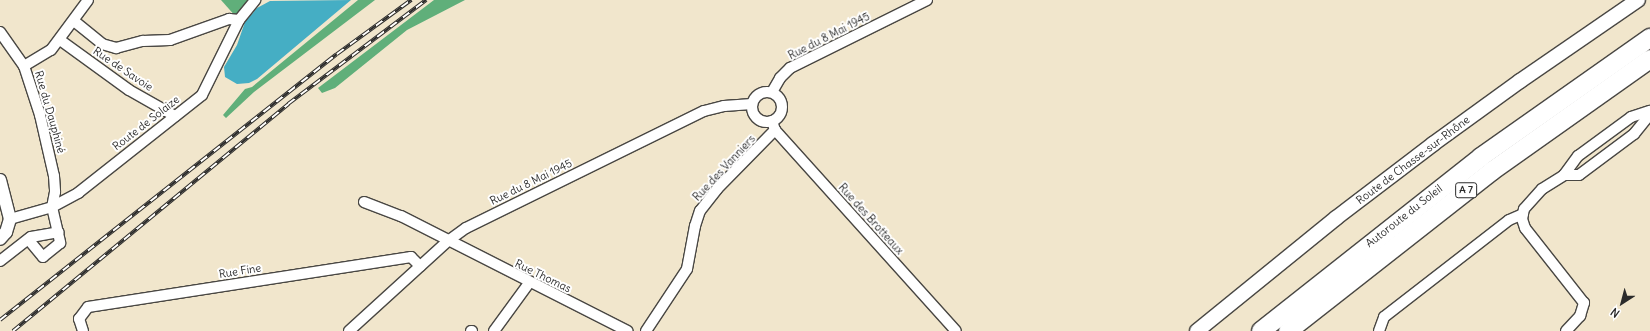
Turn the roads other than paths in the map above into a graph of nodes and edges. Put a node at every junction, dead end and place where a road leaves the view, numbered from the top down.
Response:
1 (88, 0) edge
2 (255, 0) edge
3 (927, 0) edge
4 (1638, 0) edge
5 (239, 20) junction
6 (74, 21) junction
7 (0, 32) edge
8 (1650, 38) edge
9 (60, 40) junction
10 (1650, 59) edge
11 (24, 66) junction
12 (772, 92) junction
13 (752, 104) junction
14 (1650, 111) edge
15 (1650, 114) edge
16 (176, 116) junction
17 (774, 126) junction
18 (1564, 175) junction
19 (0, 180) edge
20 (364, 202) dead end
21 (52, 207) junction
22 (1523, 214) junction
23 (10, 219) junction
24 (59, 232) junction
25 (28, 239) junction
26 (0, 240) edge
27 (448, 241) junction
28 (0, 261) edge
29 (420, 266) junction
30 (529, 283) junction
31 (952, 330) edge
32 (83, 331) edge
33 (349, 331) edge
34 (494, 331) edge
35 (628, 331) edge
36 (646, 331) edge
37 (1197, 331) edge
38 (1261, 331) edge
39 (1288, 331) edge
40 (1379, 331) edge
41 (1566, 331) edge

1 - 6 street
2 - 5 street, Route de Solaize
3 - 12 street, Rue du 8 Mai 1945
4 - 37 main road, Route de Chasse-sur-Rhône
5 - 6 street
5 - 16 street, Route de Solaize
6 - 9 street
7 - 11 street, Rue du Dauphiné
8 - 38 highway, Autoroute du Soleil / A 7
9 - 11 street
9 - 16 street, Rue de Savoie
10 - 39 highway, Autoroute du Soleil / A 7
11 - 21 street, Rue du Dauphiné
12 - 13 street
12 - 17 street
13 - 17 street
13 - 27 street, Rue du 8 Mai 1945
14 - 18 street
15 - 18 street
16 - 21 street, Route de Solaize
17 - 31 street, Rue des Brotteaux
17 - 36 street, Rue des Vanniers
18 - 22 street
19 - 23 street
20 - 27 street, Rue Thomas
21 - 23 street, Route de Solaize
21 - 24 street
22 - 40 street
22 - 41 street
23 - 26 street
24 - 25 street
24 - 25 street
25 - 28 street
27 - 29 street, Rue du 8 Mai 1945
27 - 30 street, Rue Thomas
29 - 32 street, Rue Fine
29 - 33 street, Rue du 8 Mai 1945
30 - 34 street
30 - 35 street, Rue Thomas

